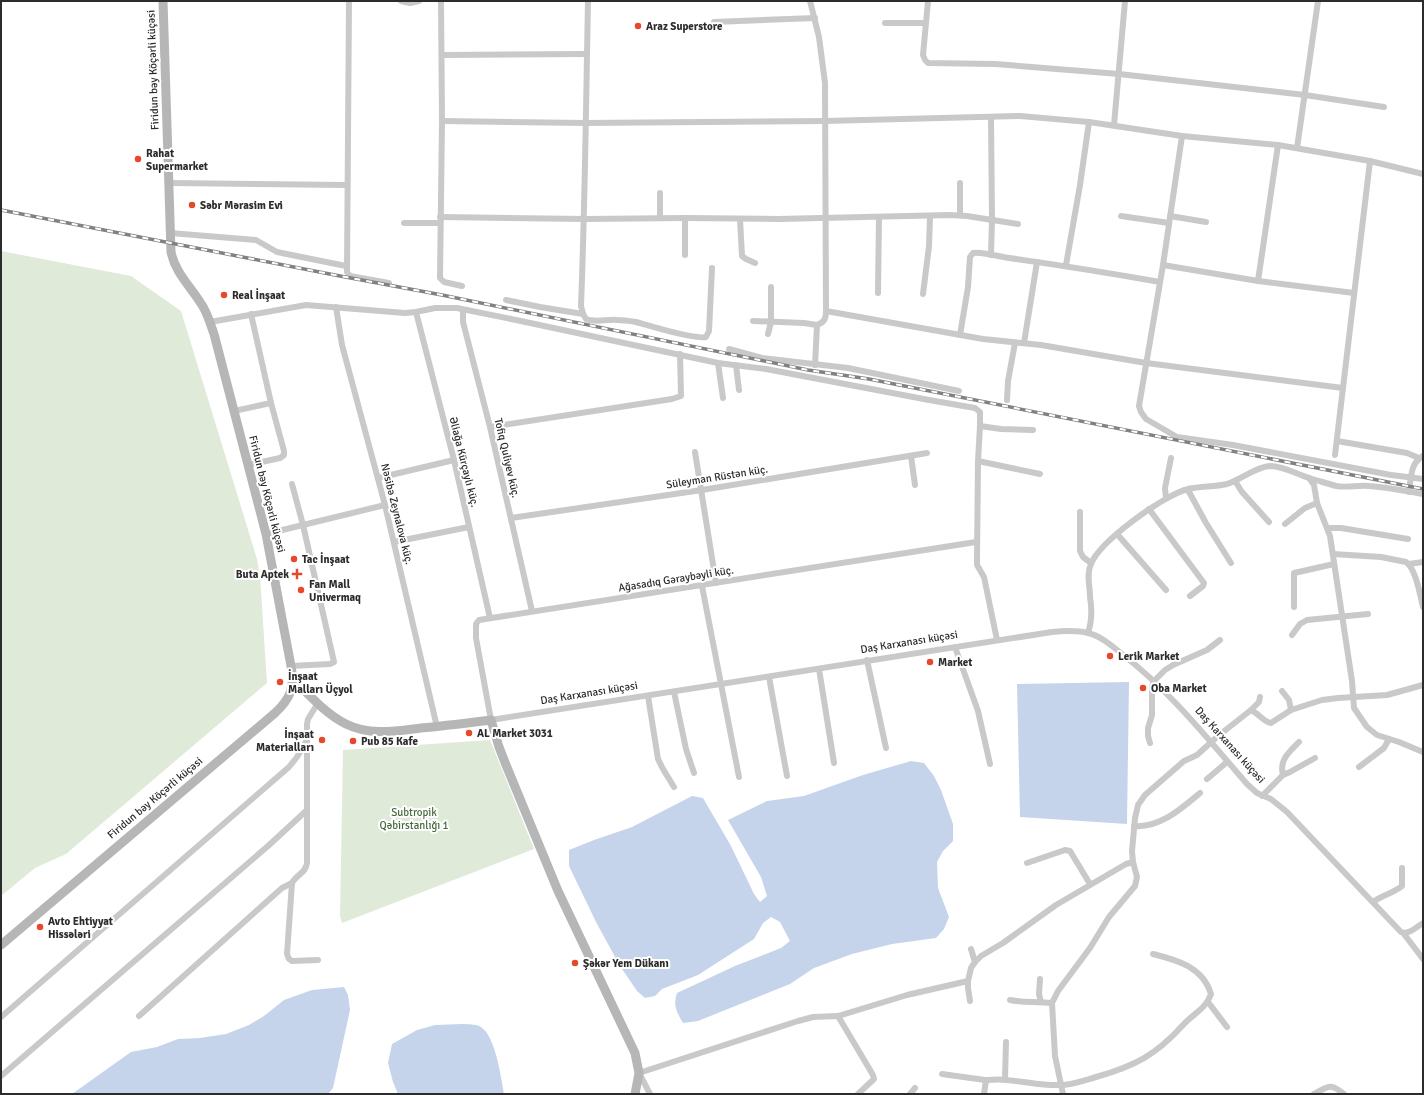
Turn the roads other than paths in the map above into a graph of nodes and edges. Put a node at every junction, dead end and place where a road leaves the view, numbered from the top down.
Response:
1 (163, 1) edge
2 (349, 1) edge
3 (401, 1) edge
4 (419, 1) edge
5 (441, 1) edge
6 (588, 1) edge
7 (810, 1) edge
8 (928, 1) edge
9 (1125, 1) edge
10 (1318, 1) edge
11 (815, 18) junction
12 (714, 22) dead end
13 (885, 23) dead end
14 (926, 23) junction
15 (587, 54) junction
16 (442, 55) junction
17 (1119, 74) junction
18 (1305, 95) junction
19 (1384, 107) dead end
20 (991, 117) junction
21 (442, 121) junction
22 (825, 121) junction
23 (1089, 122) junction
24 (585, 123) junction
25 (1114, 125) junction
26 (1182, 136) junction
27 (1278, 145) junction
28 (1297, 148) junction
29 (1370, 161) junction
30 (1423, 174) edge
31 (169, 183) junction
32 (960, 183) dead end
33 (347, 185) junction
34 (660, 193) dead end
35 (960, 215) junction
36 (930, 216) junction
37 (1121, 216) dead end
38 (1170, 216) junction
39 (879, 217) junction
40 (660, 218) junction
41 (685, 218) junction
42 (585, 219) junction
43 (740, 219) junction
44 (825, 219) junction
45 (440, 220) junction
46 (992, 220) junction
47 (1206, 222) dead end
48 (404, 223) dead end
49 (1169, 223) junction
50 (1018, 224) dead end
51 (170, 233) junction
52 (684, 255) dead end
53 (991, 255) junction
54 (1037, 262) junction
55 (755, 263) dead end
56 (1066, 265) junction
57 (1163, 265) junction
58 (346, 266) junction
59 (712, 268) dead end
60 (1258, 281) junction
61 (389, 282) dead end
62 (1160, 282) junction
63 (462, 286) dead end
64 (771, 287) dead end
65 (878, 292) dead end
66 (1354, 293) junction
67 (923, 294) dead end
68 (506, 300) dead end
69 (336, 307) junction
70 (463, 310) junction
71 (826, 311) junction
72 (416, 312) junction
73 (251, 314) junction
74 (583, 314) junction
75 (753, 321) dead end
76 (210, 322) junction
77 (771, 322) junction
78 (817, 325) junction
79 (768, 334) dead end
80 (960, 335) junction
81 (1015, 343) junction
82 (1024, 343) junction
83 (729, 349) dead end
84 (680, 354) junction
85 (718, 363) junction
86 (1146, 363) junction
87 (736, 365) junction
88 (815, 365) junction
89 (1342, 388) junction
90 (739, 390) dead end
91 (959, 391) dead end
92 (723, 398) dead end
93 (1007, 400) dead end
94 (271, 403) junction
95 (234, 411) junction
96 (980, 426) junction
97 (490, 427) junction
98 (1033, 430) dead end
99 (1337, 441) junction
100 (695, 452) dead end
101 (926, 453) dead end
102 (1334, 455) dead end
103 (911, 456) junction
104 (1421, 457) edge
105 (1171, 458) dead end
106 (454, 460) junction
107 (978, 461) junction
108 (248, 466) junction
109 (1040, 474) dead end
110 (1411, 477) junction
111 (378, 478) junction
112 (1309, 478) junction
113 (1423, 479) edge
114 (1235, 481) junction
115 (292, 484) dead end
116 (915, 486) dead end
117 (702, 490) junction
118 (1188, 490) junction
119 (1409, 492) junction
120 (1423, 494) edge
121 (1166, 498) junction
122 (1317, 503) junction
123 (385, 505) junction
124 (1149, 509) junction
125 (1080, 512) dead end
126 (511, 518) junction
127 (1269, 522) dead end
128 (1285, 524) dead end
129 (303, 525) junction
130 (469, 527) junction
131 (1328, 528) junction
132 (266, 534) junction
133 (1117, 534) junction
134 (1408, 539) dead end
135 (394, 542) junction
136 (976, 542) junction
137 (1333, 554) junction
138 (1423, 562) edge
139 (1091, 563) junction
140 (1231, 563) dead end
141 (1334, 564) junction
142 (1409, 564) junction
143 (716, 584) junction
144 (702, 586) junction
145 (1166, 590) dead end
146 (1190, 596) dead end
147 (1294, 607) dead end
148 (1423, 607) edge
149 (532, 611) junction
150 (1368, 614) dead end
151 (1343, 616) junction
152 (490, 618) junction
153 (1088, 633) junction
154 (1292, 635) dead end
155 (997, 640) junction
156 (1220, 640) dead end
157 (955, 647) junction
158 (868, 660) junction
159 (291, 666) junction
160 (818, 669) junction
161 (769, 677) junction
162 (293, 679) junction
163 (1154, 681) junction
164 (721, 684) junction
165 (1423, 685) edge
166 (1282, 691) dead end
167 (674, 692) junction
168 (648, 696) junction
169 (1260, 697) dead end
170 (1353, 697) junction
171 (318, 703) junction
172 (1251, 710) junction
173 (1291, 710) junction
174 (490, 720) junction
175 (437, 727) junction
176 (1389, 739) junction
177 (306, 740) junction
178 (1299, 742) dead end
179 (1150, 743) dead end
180 (1211, 743) junction
181 (886, 748) dead end
182 (1423, 752) edge
183 (1315, 758) dead end
184 (1227, 762) junction
185 (834, 763) dead end
186 (990, 764) dead end
187 (1359, 767) dead end
188 (694, 773) dead end
189 (1282, 775) junction
190 (787, 776) dead end
191 (739, 777) dead end
192 (1207, 779) dead end
193 (674, 787) dead end
194 (1200, 793) dead end
195 (1262, 796) junction
196 (306, 811) junction
197 (1134, 826) junction
198 (1133, 862) junction
199 (1027, 863) dead end
200 (1402, 868) dead end
201 (292, 883) junction
202 (1090, 884) junction
203 (1373, 902) junction
204 (1423, 923) edge
205 (1404, 934) junction
206 (1, 945) edge
207 (971, 949) dead end
208 (1153, 954) dead end
209 (1423, 959) edge
210 (318, 960) dead end
211 (975, 962) junction
212 (1040, 979) dead end
213 (968, 980) junction
214 (1010, 1000) dead end
215 (970, 1001) dead end
216 (1041, 1002) junction
217 (1208, 1002) junction
218 (1052, 1003) junction
219 (139, 1016) dead end
220 (838, 1016) junction
221 (1, 1017) edge
222 (1227, 1027) dead end
223 (1006, 1042) dead end
224 (639, 1073) junction
225 (942, 1074) dead end
226 (1, 1076) edge
227 (1005, 1079) junction
228 (986, 1080) junction
229 (1062, 1085) junction
230 (915, 1088) dead end
231 (635, 1094) edge
232 (650, 1094) edge
233 (858, 1094) edge
234 (910, 1094) edge
235 (984, 1094) edge
236 (1063, 1094) edge
237 (1314, 1094) edge
238 (1344, 1094) edge

1 - 31 street, Firidun bəy Köçərli küçəsi
2 - 33 street
3 - 4 street
5 - 16 street
6 - 15 street
7 - 11 street
8 - 14 street
9 - 17 street
10 - 18 street
11 - 12 street
11 - 22 street
13 - 14 street
14 - 17 street
15 - 16 street
15 - 24 street
16 - 21 street
17 - 18 street
17 - 25 street
18 - 19 street
18 - 28 street
20 - 22 street
20 - 23 street
20 - 46 street
21 - 24 street
21 - 45 street
22 - 24 street
22 - 44 street
23 - 25 street
23 - 56 street
24 - 42 street
25 - 26 street
26 - 27 street
26 - 38 street
27 - 28 street
27 - 60 street
28 - 29 street
29 - 30 street
29 - 66 street
31 - 33 street
31 - 51 street, Firidun bəy Köçərli küçəsi
32 - 35 street
33 - 58 street
34 - 40 street
35 - 36 street
35 - 46 street
36 - 39 street
36 - 67 street
37 - 49 street
38 - 47 street
38 - 49 street
39 - 44 street
39 - 65 street
40 - 41 street
40 - 42 street
41 - 43 street
41 - 52 street
42 - 45 street
42 - 74 street
43 - 44 street
43 - 55 street
44 - 71 street
45 - 48 street
45 - 63 street
46 - 50 street
46 - 53 street
49 - 57 street
51 - 58 street
51 - 76 street, Firidun bəy Köçərli küçəsi
53 - 54 street
53 - 80 street
54 - 56 street
54 - 82 street
56 - 62 street
57 - 60 street
57 - 62 street
58 - 61 street
59 - 74 street
60 - 66 street
62 - 86 street
64 - 77 street
66 - 89 street
68 - 74 street
69 - 72 street
69 - 73 street
69 - 111 street, Nəsibə Zeynalova küç.
70 - 72 street
70 - 84 street
70 - 97 street, Tofiq Quliyev küç.
71 - 78 street
71 - 80 street
72 - 106 street, Əliağa Kürçaylı küç.
73 - 76 street
73 - 94 street
75 - 77 street
76 - 95 street, Firidun bəy Köçərli küçəsi
77 - 78 street
77 - 79 street
78 - 88 street
80 - 81 street
81 - 82 street
81 - 93 street
82 - 86 street
83 - 88 street
84 - 85 street
84 - 97 street
85 - 87 street
85 - 92 street
86 - 89 street
86 - 110 street
87 - 90 street
87 - 96 street
88 - 91 street
89 - 99 street
94 - 95 street
94 - 108 street
95 - 108 street, Firidun bəy Köçərli küçəsi
96 - 98 street
96 - 107 street
97 - 126 street, Tofiq Quliyev küç.
99 - 102 street
99 - 104 street
100 - 117 street
101 - 103 street, Süleyman Rüstən küç.
103 - 116 street
103 - 117 street, Süleyman Rüstən küç.
104 - 110 street
105 - 121 street
106 - 111 street
106 - 130 street, Əliağa Kürçaylı küç.
107 - 109 street
107 - 136 street
108 - 132 street, Firidun bəy Köçərli küçəsi
110 - 113 street
110 - 119 street
111 - 123 street, Nəsibə Zeynalova küç.
112 - 114 street
112 - 119 street
112 - 122 street
114 - 118 street
114 - 127 street
115 - 129 street
117 - 126 street, Süleyman Rüstən küç.
117 - 143 street
118 - 121 street
118 - 140 street
119 - 120 street
121 - 124 street
122 - 128 street
122 - 131 street
123 - 129 street
123 - 135 street, Nəsibə Zeynalova küç.
124 - 133 street
124 - 146 street
125 - 139 street
126 - 149 street, Tofiq Quliyev küç.
129 - 132 street
129 - 159 street
130 - 135 street
130 - 152 street, Əliağa Kürçaylı küç.
131 - 134 street
131 - 137 street
132 - 159 street, Firidun bəy Köçərli küçəsi
133 - 139 street
133 - 145 street
135 - 175 street, Nəsibə Zeynalova küç.
136 - 143 street, Ağasadıq Gəraybəyli küç.
136 - 155 street
137 - 141 street
137 - 142 street
138 - 142 street
139 - 153 street
141 - 147 street
141 - 151 street
142 - 148 street
143 - 144 street, Ağasadıq Gəraybəyli küç.
144 - 149 street, Ağasadıq Gəraybəyli küç.
144 - 164 street
149 - 152 street, Ağasadıq Gəraybəyli küç.
150 - 151 street
151 - 154 street
151 - 170 street
152 - 174 street, Ağasadıq Gəraybəyli küç.
153 - 155 street, Daş Karxanası küçəsi
153 - 163 street, Daş Karxanası küçəsi
155 - 157 street, Daş Karxanası küçəsi
156 - 163 street
157 - 158 street, Daş Karxanası küçəsi
157 - 186 street
158 - 160 street, Daş Karxanası küçəsi
158 - 181 street
159 - 162 street, Firidun bəy Köçərli küçəsi
160 - 161 street, Daş Karxanası küçəsi
160 - 185 street
161 - 164 street, Daş Karxanası küçəsi
161 - 190 street
162 - 171 street, Daş Karxanası küçəsi
162 - 206 street, Firidun bəy Köçərli küçəsi
163 - 179 street
163 - 180 street, Daş Karxanası küçəsi
164 - 167 street, Daş Karxanası küçəsi
164 - 191 street
165 - 170 street
166 - 173 street
167 - 168 street, Daş Karxanası küçəsi
167 - 188 street
168 - 174 street, Daş Karxanası küçəsi
168 - 193 street
169 - 172 street
170 - 173 street
170 - 176 street
171 - 175 street, Daş Karxanası küçəsi
171 - 177 street
172 - 173 street
172 - 180 street
174 - 175 street, Daş Karxanası küçəsi
174 - 224 street
176 - 182 street
176 - 187 street
177 - 196 street
177 - 221 street
178 - 189 street
180 - 184 street, Daş Karxanası küçəsi
180 - 197 street
183 - 189 street
184 - 192 street
184 - 195 street, Daş Karxanası küçəsi
189 - 195 street
194 - 197 street
195 - 203 street, Daş Karxanası küçəsi
196 - 201 street
196 - 226 street
197 - 198 street
198 - 202 street
198 - 218 street
199 - 202 street
200 - 203 street
201 - 210 street
201 - 219 street
202 - 211 street
203 - 205 street, Daş Karxanası küçəsi
204 - 205 street
205 - 209 street, Daş Karxanası küçəsi
207 - 211 street
208 - 217 street
211 - 213 street
212 - 216 street
213 - 215 street
213 - 220 street
214 - 216 street
216 - 218 street
217 - 222 street
217 - 229 street
218 - 229 street
220 - 224 street
220 - 233 street
223 - 227 street
224 - 231 street
224 - 232 street
225 - 228 street
227 - 228 street
227 - 229 street
228 - 235 street
229 - 236 street
230 - 234 street
237 - 238 street

